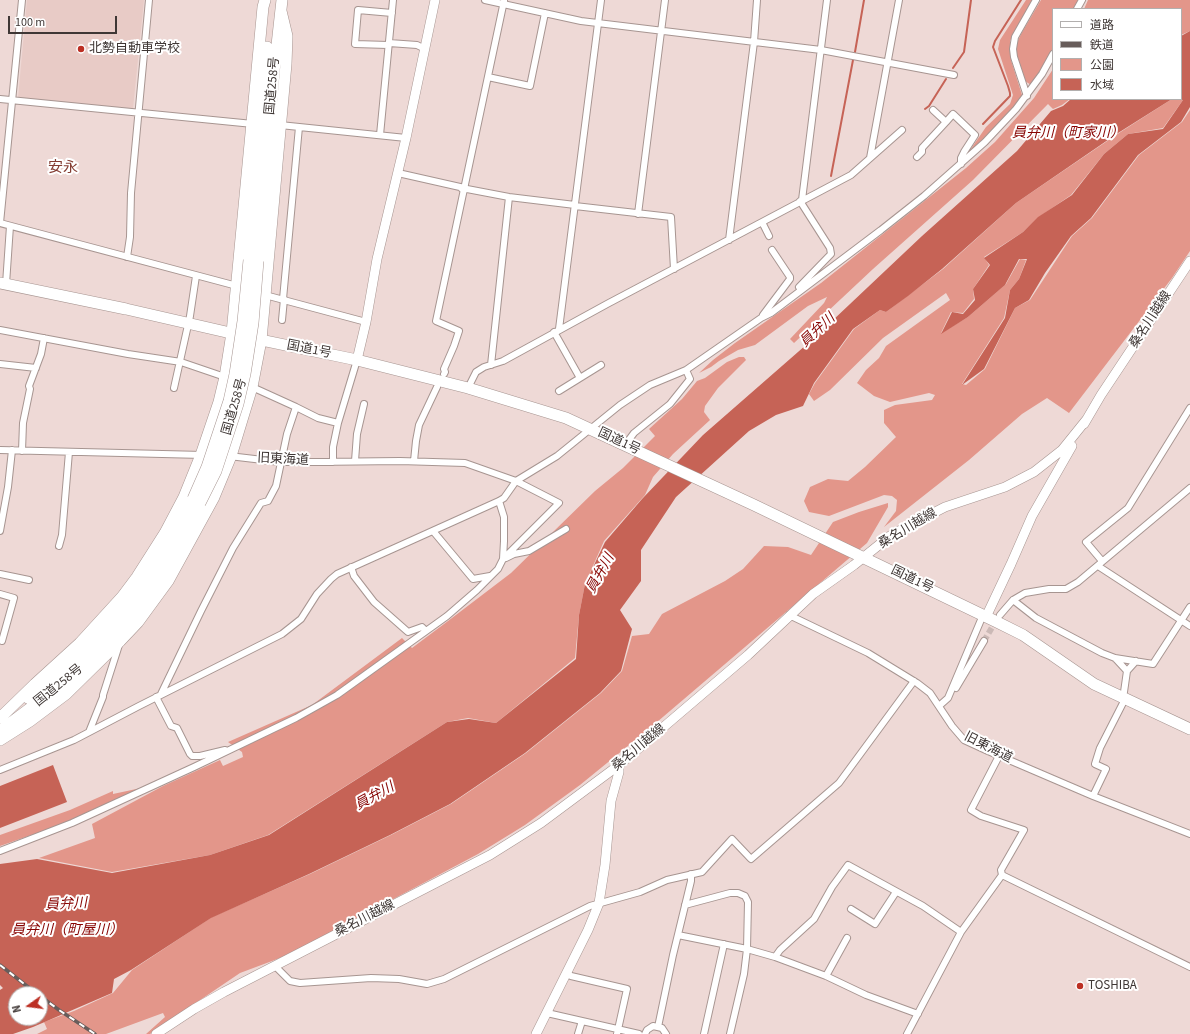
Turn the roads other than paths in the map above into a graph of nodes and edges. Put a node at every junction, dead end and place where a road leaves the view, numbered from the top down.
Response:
1 (22, 0) edge
2 (150, 0) edge
3 (265, 0) edge
4 (270, 0) edge
5 (393, 0) edge
6 (435, 0) edge
7 (485, 0) edge
8 (601, 0) edge
9 (665, 0) edge
10 (757, 0) edge
11 (827, 0) edge
12 (899, 0) edge
13 (1036, 0) edge
14 (504, 2) edge
15 (282, 5) edge
16 (545, 12) junction
17 (392, 13) junction
18 (598, 22) junction
19 (661, 30) junction
20 (754, 42) junction
21 (388, 44) junction
22 (425, 49) junction
23 (821, 50) junction
24 (1052, 56) edge
25 (888, 62) junction
26 (954, 75) dead end
27 (488, 77) junction
28 (1027, 96) junction
29 (0, 99) edge
30 (12, 100) junction
31 (933, 110) dead end
32 (139, 112) junction
33 (946, 122) junction
34 (253, 124) junction
35 (280, 125) junction
36 (300, 127) junction
37 (902, 130) dead end
38 (380, 135) junction
39 (406, 138) junction
40 (917, 157) dead end
41 (870, 158) junction
42 (961, 164) junction
43 (398, 173) junction
44 (464, 188) junction
45 (509, 197) junction
46 (801, 201) junction
47 (575, 206) junction
48 (638, 214) junction
49 (762, 222) junction
50 (0, 223) edge
51 (10, 226) junction
52 (769, 236) dead end
53 (728, 240) junction
54 (772, 250) dead end
55 (127, 257) junction
56 (254, 260) junction
57 (1190, 261) edge
58 (674, 269) junction
59 (196, 276) junction
60 (3, 283) edge
61 (237, 286) junction
62 (265, 294) junction
63 (284, 299) junction
64 (784, 303) junction
65 (761, 318) junction
66 (282, 320) dead end
67 (366, 322) junction
68 (188, 323) junction
69 (0, 330) edge
70 (557, 331) junction
71 (232, 333) junction
72 (44, 338) junction
73 (261, 340) junction
74 (357, 360) junction
75 (181, 362) junction
76 (0, 364) edge
77 (491, 365) junction
78 (601, 365) dead end
79 (36, 368) junction
80 (686, 370) junction
81 (444, 374) dead end
82 (225, 377) junction
83 (580, 378) junction
84 (252, 387) junction
85 (174, 388) dead end
86 (437, 388) dead end
87 (468, 388) junction
88 (559, 391) dead end
89 (364, 404) dead end
90 (296, 406) junction
91 (1190, 408) edge
92 (1087, 419) junction
93 (338, 423) junction
94 (590, 428) junction
95 (629, 447) junction
96 (0, 450) edge
97 (12, 450) junction
98 (22, 450) junction
99 (69, 452) junction
100 (201, 455) junction
101 (231, 456) junction
102 (355, 461) junction
103 (414, 461) junction
104 (280, 462) junction
105 (333, 462) junction
106 (516, 481) junction
107 (1190, 488) edge
108 (196, 501) junction
109 (500, 501) junction
110 (566, 529) dead end
111 (0, 530) edge
112 (434, 531) junction
113 (59, 546) dead end
114 (863, 557) junction
115 (503, 559) junction
116 (1100, 564) junction
117 (351, 568) junction
118 (0, 574) edge
119 (490, 576) junction
120 (29, 580) dead end
121 (0, 594) edge
122 (1013, 600) junction
123 (1190, 607) edge
124 (789, 615) junction
125 (1000, 615) tunnel mouth
126 (984, 616) junction
127 (1181, 620) junction
128 (1190, 626) edge
129 (426, 631) junction
130 (0, 640) edge
131 (120, 641) junction
132 (984, 641) tunnel mouth
133 (1115, 658) junction
134 (1136, 661) junction
135 (1127, 671) junction
136 (914, 681) junction
137 (159, 696) junction
138 (948, 698) junction
139 (1123, 698) junction
140 (939, 706) junction
141 (0, 718) edge
142 (1190, 729) edge
143 (0, 731) edge
144 (90, 732) junction
145 (0, 740) edge
146 (234, 748) junction
147 (999, 756) junction
148 (619, 765) junction
149 (0, 770) edge
150 (1093, 796) junction
151 (1190, 834) edge
152 (0, 851) edge
153 (691, 874) junction
154 (1002, 875) junction
155 (896, 892) junction
156 (599, 903) junction
157 (685, 905) junction
158 (851, 909) dead end
159 (961, 932) junction
160 (678, 935) junction
161 (847, 938) dead end
162 (724, 944) junction
163 (747, 948) junction
164 (775, 957) junction
165 (275, 966) junction
166 (1190, 967) edge
167 (567, 973) junction
168 (826, 976) junction
169 (548, 1013) junction
170 (918, 1014) junction
171 (582, 1021) junction
172 (658, 1027) junction
173 (617, 1032) edge
174 (156, 1034) edge
175 (536, 1034) edge
176 (578, 1034) edge
177 (639, 1034) edge
178 (646, 1034) edge
179 (666, 1034) edge
180 (704, 1034) edge
181 (730, 1034) edge
182 (907, 1034) edge

1 - 30 street
2 - 32 street
3 - 34 highway
4 - 56 highway, 国道258号
5 - 17 street
6 - 22 main road
7 - 14 street
8 - 18 street
9 - 19 street
10 - 20 street
11 - 23 street
12 - 25 street
13 - 28 street
14 - 16 street
14 - 27 street
15 - 35 highway
15 - 56 highway, 国道258号
16 - 18 street
16 - 27 street
17 - 21 street
17 - 21 street
18 - 19 street
18 - 47 street
19 - 20 street
19 - 48 street
20 - 23 street
20 - 53 street
21 - 22 street
21 - 38 street
22 - 39 main road
23 - 25 street
23 - 46 street
24 - 28 street
25 - 26 street
25 - 41 street
27 - 44 street
28 - 42 street
29 - 30 street
30 - 32 street
30 - 50 street
31 - 33 street
32 - 34 street
32 - 55 street
33 - 40 street
33 - 42 street
34 - 61 highway
35 - 36 street
35 - 62 highway
36 - 38 street
36 - 63 street
37 - 41 street
38 - 39 street
39 - 43 main road
41 - 46 street
42 - 64 street
43 - 44 street
43 - 67 main road
44 - 45 street
44 - 81 street
45 - 47 street
45 - 77 street
46 - 49 street
46 - 64 street
47 - 48 street
47 - 70 street
48 - 58 street
49 - 52 street
49 - 53 street
50 - 51 street
51 - 55 street
51 - 60 street
53 - 58 street
54 - 65 street
55 - 59 street
56 - 108 highway, 国道258号, bridge
57 - 92 main road, 桑名川越線
58 - 70 street
59 - 61 street
59 - 68 street
60 - 68 highway, 国道1号
61 - 71 highway
62 - 63 street
62 - 73 highway
63 - 66 street
63 - 67 street
64 - 65 street
65 - 80 street
67 - 74 main road
68 - 71 highway, 国道1号
68 - 75 street
69 - 72 street
70 - 77 street
70 - 83 street
71 - 73 highway, 国道1号
71 - 82 highway
72 - 75 street
72 - 79 street
73 - 74 highway, 国道1号
73 - 84 highway
74 - 87 highway, 国道1号
74 - 93 street
75 - 82 street
75 - 85 street
76 - 79 street
77 - 87 street
78 - 83 street
79 - 98 street
80 - 94 street
80 - 95 street
82 - 100 highway
83 - 88 street
84 - 90 street
84 - 101 highway
86 - 103 street
87 - 94 highway, 国道1号
89 - 102 street
90 - 93 street
90 - 104 street
91 - 116 street
92 - 114 main road, 桑名川越線
92 - 126 main road, 桑名川越線
93 - 105 street
94 - 95 highway, 国道1号
94 - 106 street
95 - 114 highway, 国道1号
96 - 97 street, 旧東海道
97 - 98 street, 旧東海道
97 - 111 street
98 - 99 street, 旧東海道
99 - 100 street, 旧東海道
99 - 113 street
100 - 101 street, 旧東海道
100 - 141 highway
101 - 104 street, 旧東海道
101 - 131 highway
102 - 103 street, 旧東海道
102 - 105 street, 旧東海道
103 - 106 street, 旧東海道
104 - 105 street, 旧東海道
104 - 137 street
106 - 109 street
106 - 115 street, 旧東海道
107 - 116 street
108 - 141 highway, 国道258号
108 - 143 highway, 国道258号
109 - 112 street
109 - 115 street
110 - 115 street
112 - 117 street
112 - 119 street
114 - 124 main road, 桑名川越線
114 - 126 highway, 国道1号
115 - 119 street
116 - 122 street
116 - 127 street
117 - 129 street
117 - 137 street
118 - 120 street
119 - 129 street
121 - 130 street
122 - 125 street
122 - 133 street
123 - 127 street
124 - 136 street, 旧東海道
124 - 148 main road, 桑名川越線
126 - 138 street
126 - 139 highway, 国道1号
127 - 128 street
127 - 134 street
129 - 146 street
131 - 144 street
131 - 145 highway
132 - 138 street
133 - 134 street
133 - 135 street
134 - 135 street
135 - 139 street
136 - 140 street, 旧東海道
136 - 153 street
137 - 144 street
137 - 146 street
138 - 140 street
139 - 142 highway, 国道1号
139 - 150 street
140 - 147 street, 旧東海道
144 - 149 street
146 - 152 street
147 - 150 street, 旧東海道
147 - 154 street
148 - 156 main road
148 - 165 main road, 桑名川越線
150 - 151 street, 旧東海道
153 - 156 street
153 - 157 street
154 - 159 street
154 - 166 street
155 - 158 street
155 - 159 street
155 - 164 street
156 - 165 street
156 - 167 main road
157 - 160 street
157 - 163 street
159 - 170 street
160 - 162 street
160 - 172 street
161 - 168 street
162 - 163 street
162 - 180 street
163 - 164 street
163 - 181 street
164 - 168 street
165 - 174 main road, 桑名川越線
167 - 169 main road
167 - 173 street
168 - 170 street
169 - 171 street
169 - 175 main road
170 - 182 street
171 - 173 street
171 - 176 street
172 - 178 street
172 - 179 street
173 - 177 street

